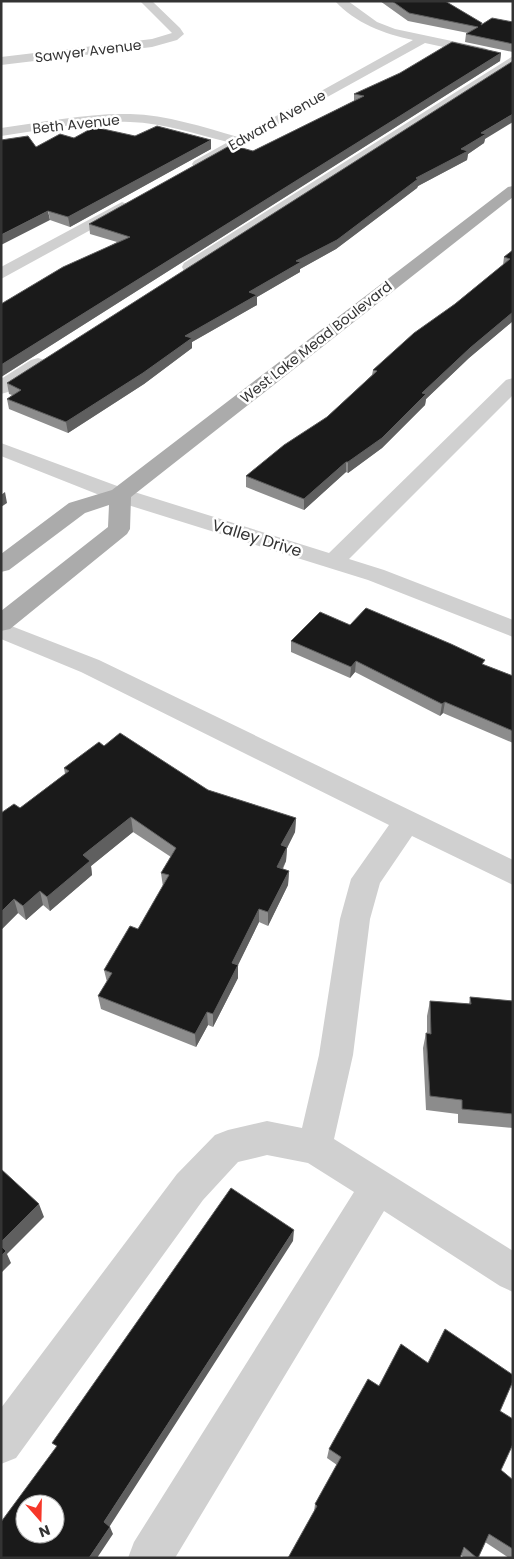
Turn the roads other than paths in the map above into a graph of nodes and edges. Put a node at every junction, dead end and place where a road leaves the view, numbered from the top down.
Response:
1 (145, 1) edge
2 (340, 1) edge
3 (421, 40) junction
4 (513, 59) edge
5 (1, 61) edge
6 (1, 132) edge
7 (239, 141) junction
8 (188, 170) edge
9 (513, 190) edge
10 (137, 198) edge
11 (1, 274) edge
12 (177, 275) edge
13 (52, 355) edge
14 (513, 384) edge
15 (1, 388) edge
16 (1, 449) edge
17 (120, 495) junction
18 (333, 562) junction
19 (1, 565) edge
20 (1, 623) edge
21 (511, 625) edge
22 (1, 630) edge
23 (407, 822) junction
24 (513, 873) edge
25 (315, 1146) junction
26 (378, 1188) junction
27 (513, 1273) edge
28 (1, 1443) edge
29 (150, 1558) edge

1 - 5 street, Sawyer Avenue
2 - 3 street
3 - 4 street
3 - 7 street, Edward Avenue
4 - 12 street
6 - 7 street, Beth Avenue
7 - 8 street, Edward Avenue
9 - 17 main road, West Lake Mead Boulevard
10 - 11 street
13 - 15 street
14 - 18 street
16 - 17 street, Valley Drive
17 - 18 street, Valley Drive
17 - 19 main road, West Lake Mead Boulevard
17 - 20 main road
18 - 21 street, Valley Drive
22 - 23 street
23 - 24 street
23 - 25 street
25 - 26 street
25 - 28 street
26 - 27 street
26 - 29 street

